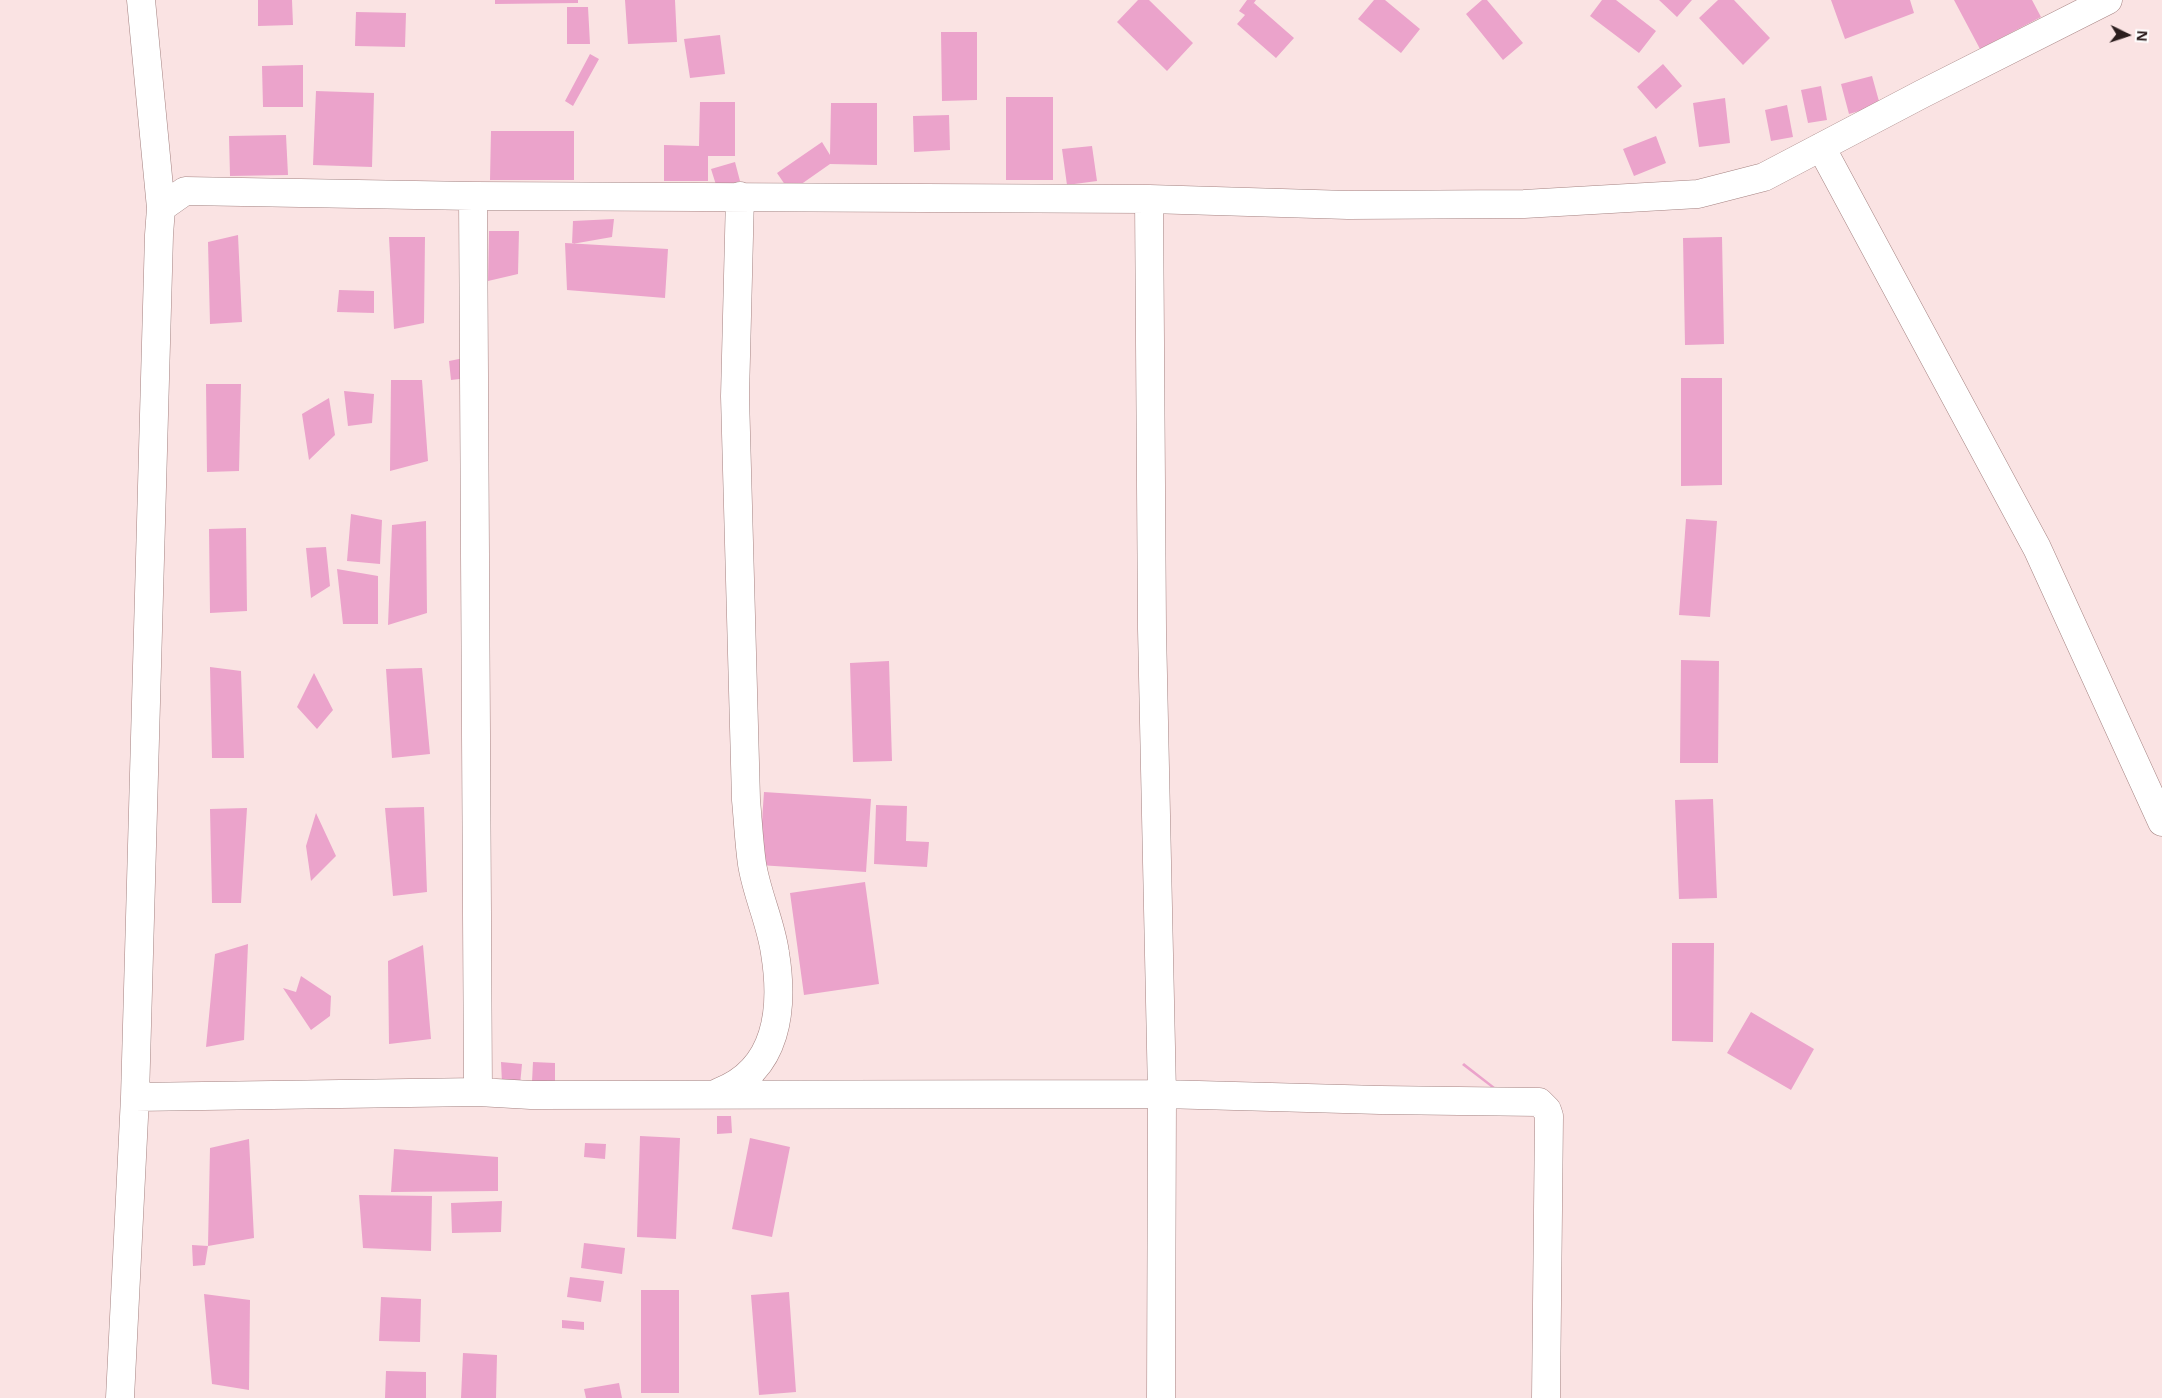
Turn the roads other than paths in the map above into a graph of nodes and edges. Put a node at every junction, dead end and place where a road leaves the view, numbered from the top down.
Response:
1 (141, 0) edge
2 (2108, 0) edge
3 (1821, 147) junction
4 (473, 196) junction
5 (740, 196) junction
6 (1149, 199) junction
7 (161, 208) junction
8 (2162, 822) edge
9 (478, 1092) junction
10 (716, 1094) junction
11 (1162, 1094) junction
12 (135, 1098) junction
13 (120, 1398) edge
14 (1161, 1398) edge
15 (1546, 1398) edge

1 - 7 street
2 - 3 street
3 - 6 street
3 - 8 street
4 - 5 street
4 - 7 street
4 - 9 street
5 - 6 street
5 - 10 street
6 - 11 street
7 - 12 street
9 - 10 street
9 - 12 street
10 - 11 street
11 - 14 street
11 - 15 street
12 - 13 street

